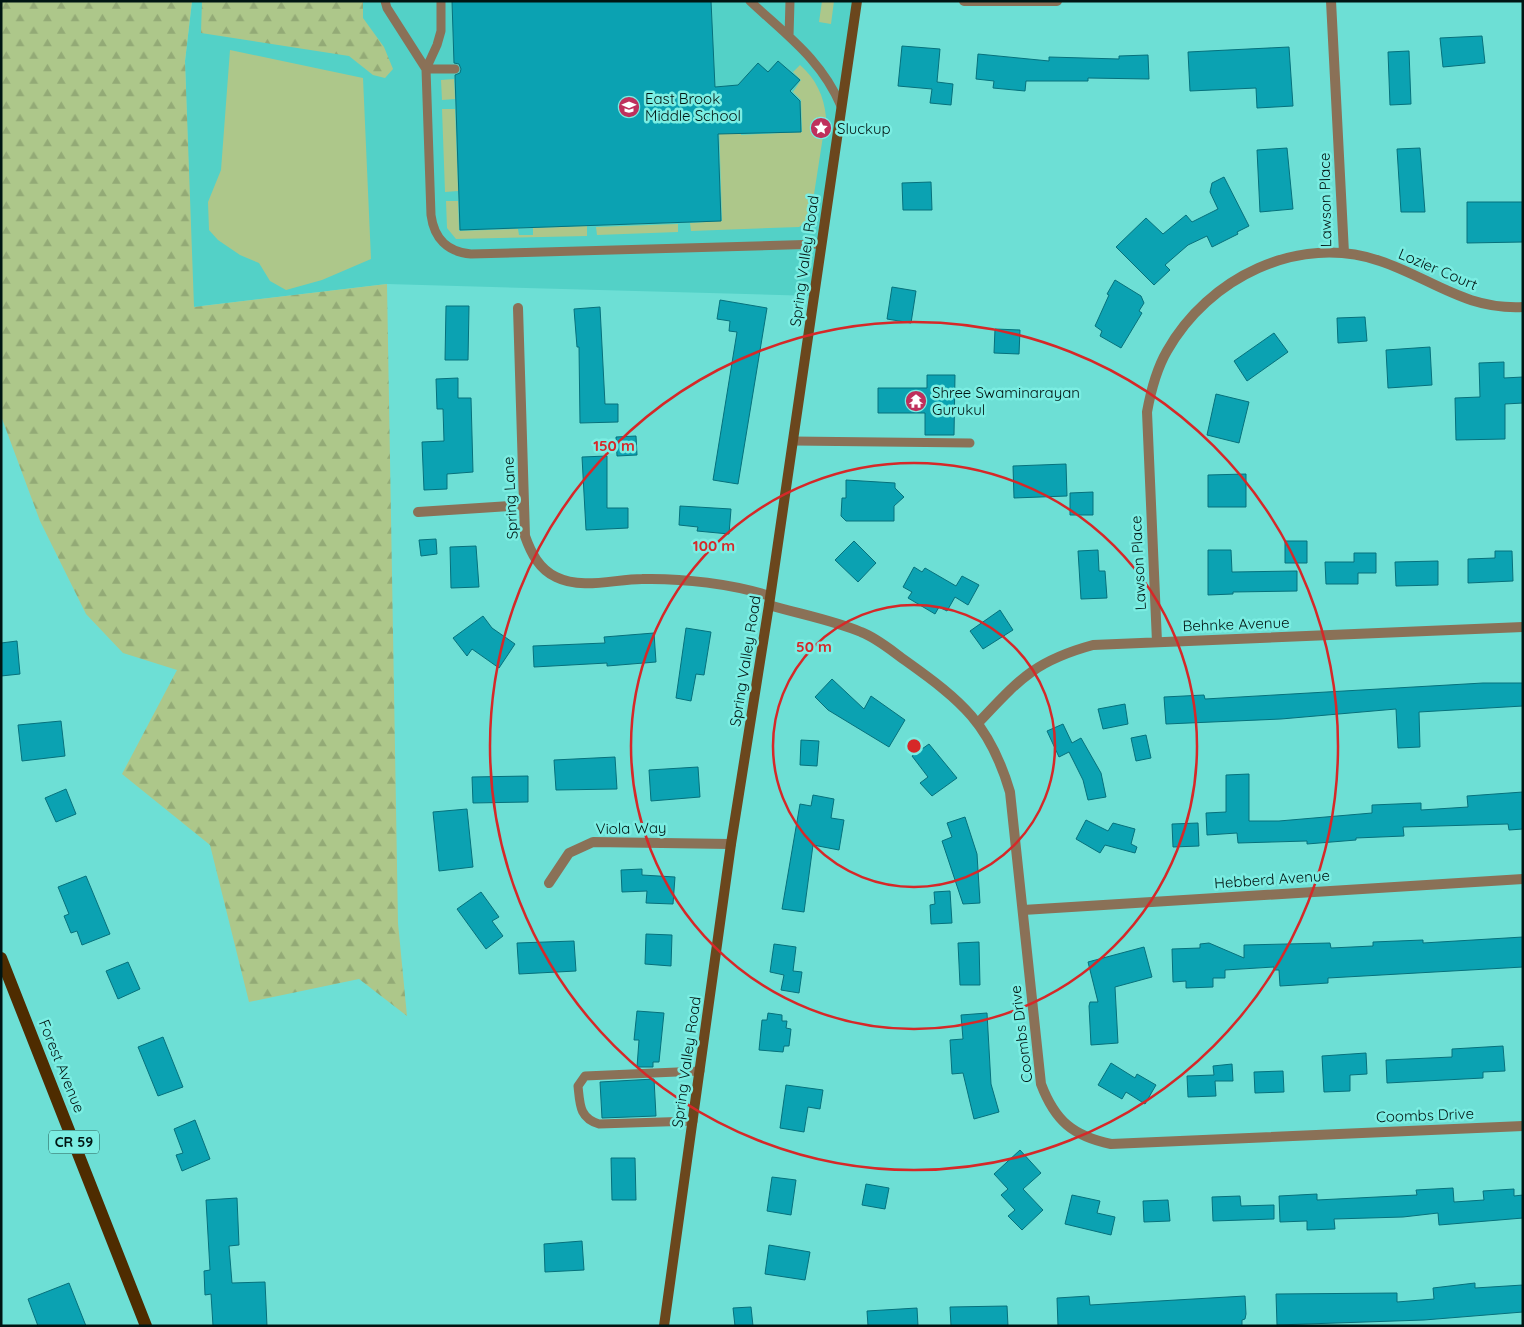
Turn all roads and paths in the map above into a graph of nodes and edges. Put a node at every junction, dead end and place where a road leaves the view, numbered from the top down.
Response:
1 (385, 1) edge
2 (441, 1) edge
3 (750, 1) edge
4 (790, 1) edge
5 (857, 1) edge
6 (964, 1) edge
7 (1057, 1) edge
8 (1331, 1) edge
9 (789, 36) junction
10 (426, 69) junction
11 (455, 69) dead end
12 (841, 106) junction
13 (821, 244) junction
14 (1344, 253) junction
15 (1523, 307) edge
16 (518, 308) dead end
17 (793, 441) junction
18 (970, 443) dead end
19 (524, 505) junction
20 (418, 512) dead end
21 (770, 601) junction
22 (1523, 627) edge
23 (1157, 642) junction
24 (978, 724) junction
25 (731, 844) junction
26 (1523, 878) edge
27 (548, 883) dead end
28 (1022, 910) junction
29 (1, 958) edge
30 (700, 1071) junction
31 (693, 1121) junction
32 (1523, 1126) edge
33 (146, 1326) edge
34 (664, 1326) edge

1 - 10 lane
2 - 10 lane
3 - 9 lane
4 - 9 lane
5 - 12 street, Spring Valley Road
6 - 7 street
8 - 14 street, Lawson Place
9 - 12 lane
10 - 11 lane
10 - 13 lane
12 - 13 street, Spring Valley Road
13 - 17 street, Spring Valley Road
14 - 15 street, Lozier Court
14 - 23 street, Lawson Place
16 - 19 street, Spring Lane
17 - 18 lane
17 - 21 street, Spring Valley Road
19 - 20 street
19 - 21 street, Spring Lane
21 - 24 street, Coombs Drive
21 - 25 street, Spring Valley Road
22 - 23 street, Behnke Avenue
23 - 24 street, Behnke Avenue
24 - 28 street, Coombs Drive
25 - 27 street, Viola Way
25 - 30 street, Spring Valley Road
26 - 28 street, Hebberd Avenue
28 - 32 street, Coombs Drive
29 - 33 main road, Forest Avenue / CR 59
30 - 31 street, Spring Valley Road
30 - 31 lane
31 - 34 street, Spring Valley Road

